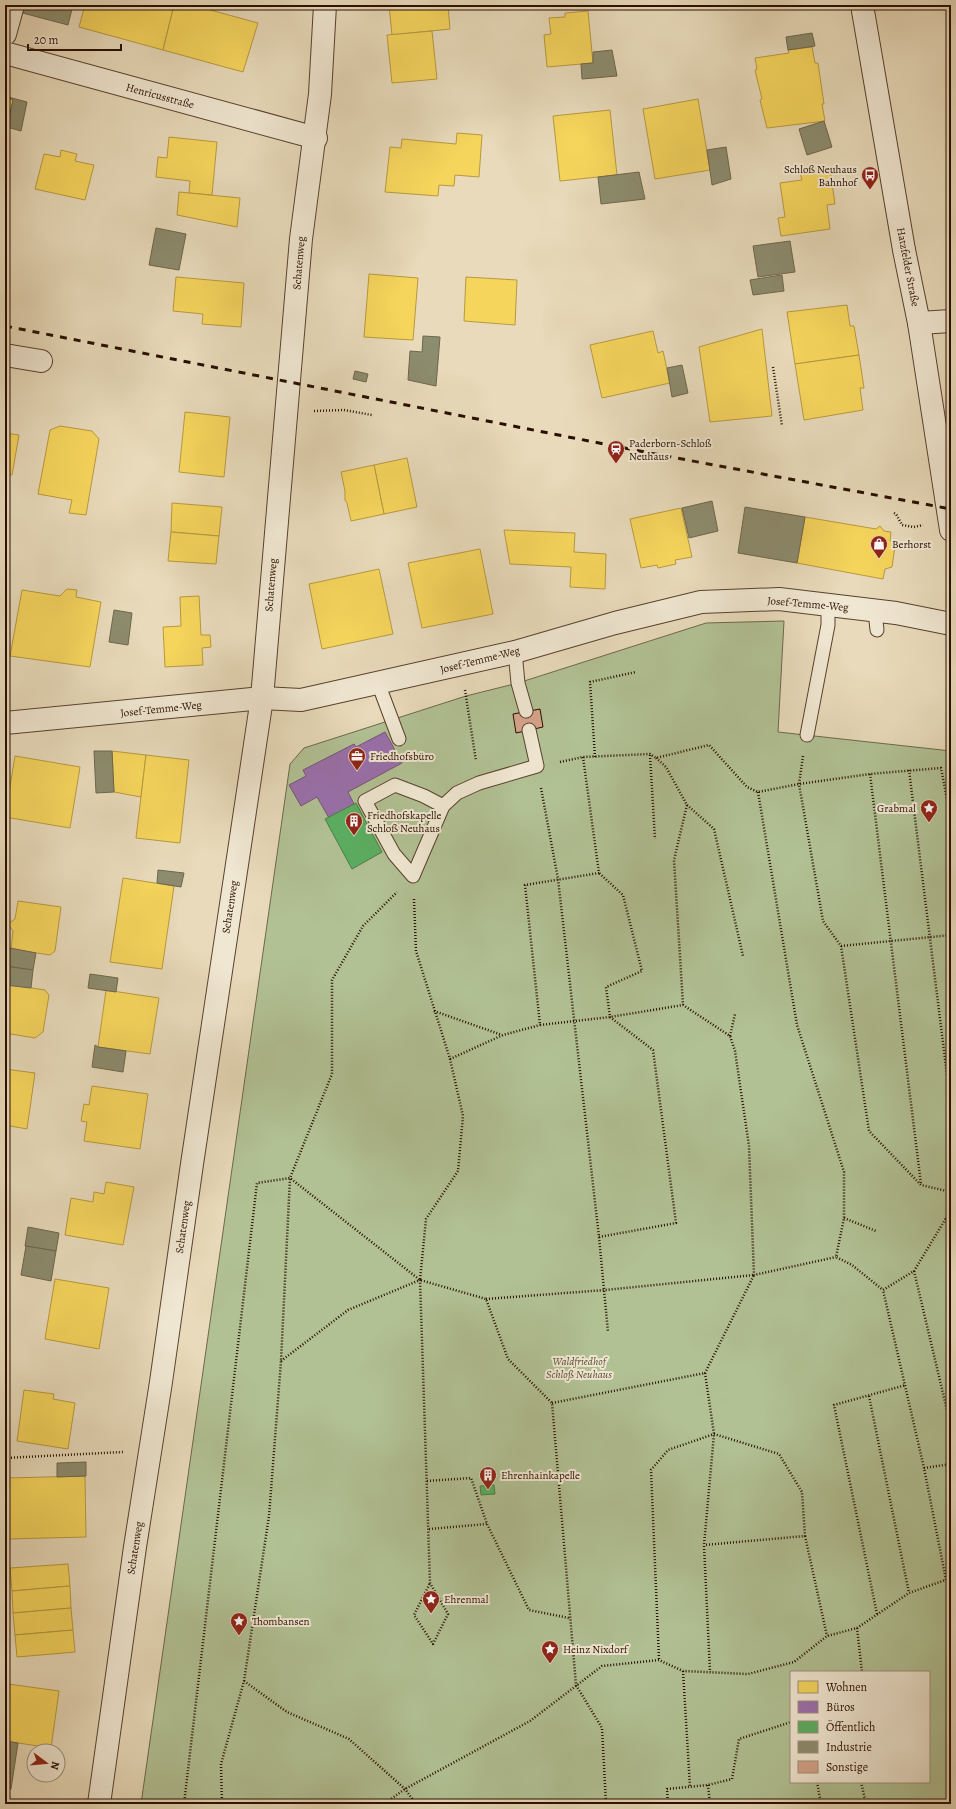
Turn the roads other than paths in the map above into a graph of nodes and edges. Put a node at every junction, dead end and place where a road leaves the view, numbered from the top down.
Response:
1 (13, 5) edge
2 (325, 5) edge
3 (862, 5) edge
4 (5, 34) edge
5 (5, 53) edge
6 (316, 138) junction
7 (951, 321) edge
8 (919, 323) junction
9 (5, 356) edge
10 (41, 362) dead end
11 (950, 526) edge
12 (828, 605) junction
13 (951, 624) edge
14 (515, 652) junction
15 (378, 683) junction
16 (262, 698) junction
17 (526, 711) dead end
18 (5, 723) edge
19 (529, 730) dead end
20 (807, 735) road end
21 (399, 739) dead end
22 (443, 806) junction
23 (98, 1804) edge

1 - 4 street
2 - 6 street, Schatenweg
3 - 8 street, Hatzfelder Straße
5 - 6 street, Henricusstraße
6 - 16 street, Schatenweg
7 - 8 street
8 - 11 street, Hatzfelder Straße
9 - 10 street
12 - 13 street, Josef-Temme-Weg
12 - 14 street, Josef-Temme-Weg
12 - 20 lane
14 - 15 street, Josef-Temme-Weg
14 - 17 lane
15 - 16 street, Josef-Temme-Weg
15 - 21 lane
16 - 18 street, Josef-Temme-Weg
16 - 23 street, Schatenweg
19 - 22 lane
22 - 22 lane

